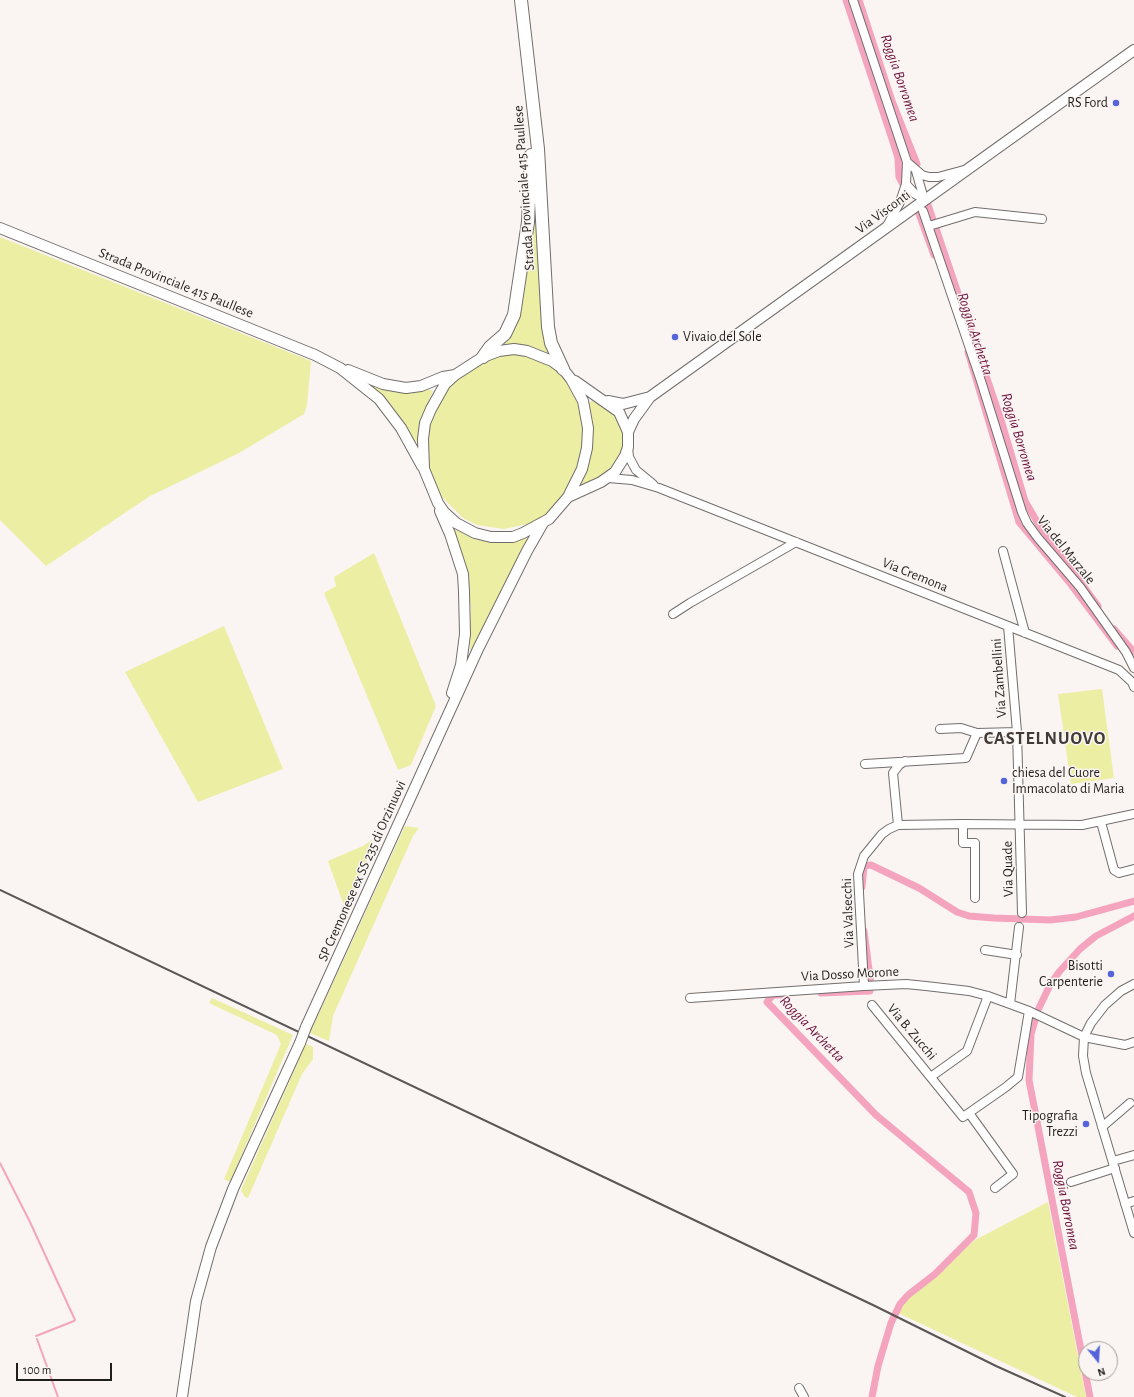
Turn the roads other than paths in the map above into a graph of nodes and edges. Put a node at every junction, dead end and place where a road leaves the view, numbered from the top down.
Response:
1 (522, 0) edge
2 (853, 0) edge
3 (1134, 50) edge
4 (531, 90) junction
5 (907, 162) junction
6 (916, 170) junction
7 (964, 170) junction
8 (906, 184) junction
9 (924, 199) junction
10 (923, 211) dead end
11 (1042, 219) dead end
12 (928, 226) junction
13 (886, 227) junction
14 (0, 228) edge
15 (483, 357) junction
16 (340, 368) junction
17 (563, 369) junction
18 (455, 375) junction
19 (571, 379) junction
20 (597, 396) junction
21 (650, 397) junction
22 (628, 432) junction
23 (628, 447) junction
24 (424, 469) junction
25 (608, 478) junction
26 (659, 488) junction
27 (568, 498) junction
28 (438, 503) junction
29 (543, 523) junction
30 (796, 542) junction
31 (1003, 551) dead end
32 (673, 614) dead end
33 (1008, 626) junction
34 (1025, 632) junction
35 (1134, 668) edge
36 (1133, 683) edge
37 (443, 726) junction
38 (940, 729) dead end
39 (1016, 732) junction
40 (977, 733) junction
41 (905, 761) junction
42 (865, 764) dead end
43 (1134, 814) edge
44 (1101, 822) junction
45 (963, 824) junction
46 (1020, 824) junction
47 (898, 825) junction
48 (1134, 869) edge
49 (975, 898) dead end
50 (1022, 913) dead end
51 (1019, 927) dead end
52 (985, 950) dead end
53 (1017, 955) junction
54 (1134, 984) edge
55 (869, 985) junction
56 (988, 996) junction
57 (690, 998) dead end
58 (1010, 1004) junction
59 (872, 1005) dead end
60 (1030, 1011) junction
61 (1084, 1037) junction
62 (1134, 1042) edge
63 (932, 1076) junction
64 (1130, 1103) dead end
65 (969, 1113) junction
66 (1102, 1127) junction
67 (1134, 1155) edge
68 (1114, 1165) junction
69 (1071, 1182) dead end
70 (995, 1188) dead end
71 (1134, 1201) edge
72 (1125, 1204) junction
73 (1134, 1233) edge
74 (799, 1388) dead end
75 (182, 1397) edge
76 (804, 1397) edge

1 - 4 highway
2 - 5 street
3 - 7 main road, Via Visconti
4 - 15 highway, Strada Provinciale 415 Paullese
4 - 17 highway, Strada Provinciale 415 Paullese
5 - 6 street
5 - 8 street
6 - 7 street
6 - 9 street
7 - 9 main road, Via Visconti
8 - 9 street
8 - 13 street
9 - 13 main road, Via Visconti
10 - 12 street, Via del Marzale
11 - 12 street
12 - 35 street, Via del Marzale
13 - 21 main road, Via Visconti
14 - 16 main road, Strada Provinciale 415 Paullese
15 - 17 main road
15 - 18 main road
16 - 18 main road, Strada Provinciale 415 Paullese
16 - 24 main road, Strada Provinciale 415 Paullese
17 - 19 main road
18 - 24 main road
19 - 20 main road
19 - 27 main road
20 - 21 main road
20 - 22 main road
21 - 22 main road
22 - 23 main road
23 - 25 main road
23 - 26 street, Via Cremona
24 - 28 main road
25 - 26 street, Via Cremona
25 - 27 main road
26 - 30 street, Via Cremona
27 - 29 main road
28 - 29 main road
28 - 37 main road
29 - 37 main road
30 - 32 street
30 - 33 street, Via Cremona
31 - 34 street
33 - 34 street, Via Cremona
33 - 39 street, Via Zambellini
34 - 36 street, Via Cremona
37 - 75 main road, SP Cremonese ex SS 235 di Orzinuovi, bridge
38 - 40 street
39 - 40 street
39 - 46 street, Via Zambellini
40 - 41 street
41 - 42 street
41 - 47 street
43 - 44 street, Via Valsecchi
44 - 46 street, Via Valsecchi
44 - 48 street
45 - 46 street, Via Valsecchi
45 - 47 street, Via Valsecchi
45 - 49 street
46 - 50 street, Via Quade
47 - 55 street, Via Valsecchi
51 - 53 street
52 - 53 street
53 - 58 street
54 - 61 street
55 - 56 street, Via Dosso Morone
55 - 57 street, Via Dosso Morone
56 - 58 street, Via Dosso Morone
56 - 63 street, Via B. Zucchi
58 - 60 street, Via Dosso Morone
59 - 63 street, Via B. Zucchi
60 - 61 street, Via Dosso Morone
60 - 65 street
61 - 62 street, Via Dosso Morone
61 - 66 street
63 - 65 street, Via B. Zucchi
64 - 66 street
65 - 70 street, Via B. Zucchi
66 - 68 street
67 - 68 street
68 - 69 street
68 - 72 street
71 - 72 street
72 - 73 street
74 - 76 street

